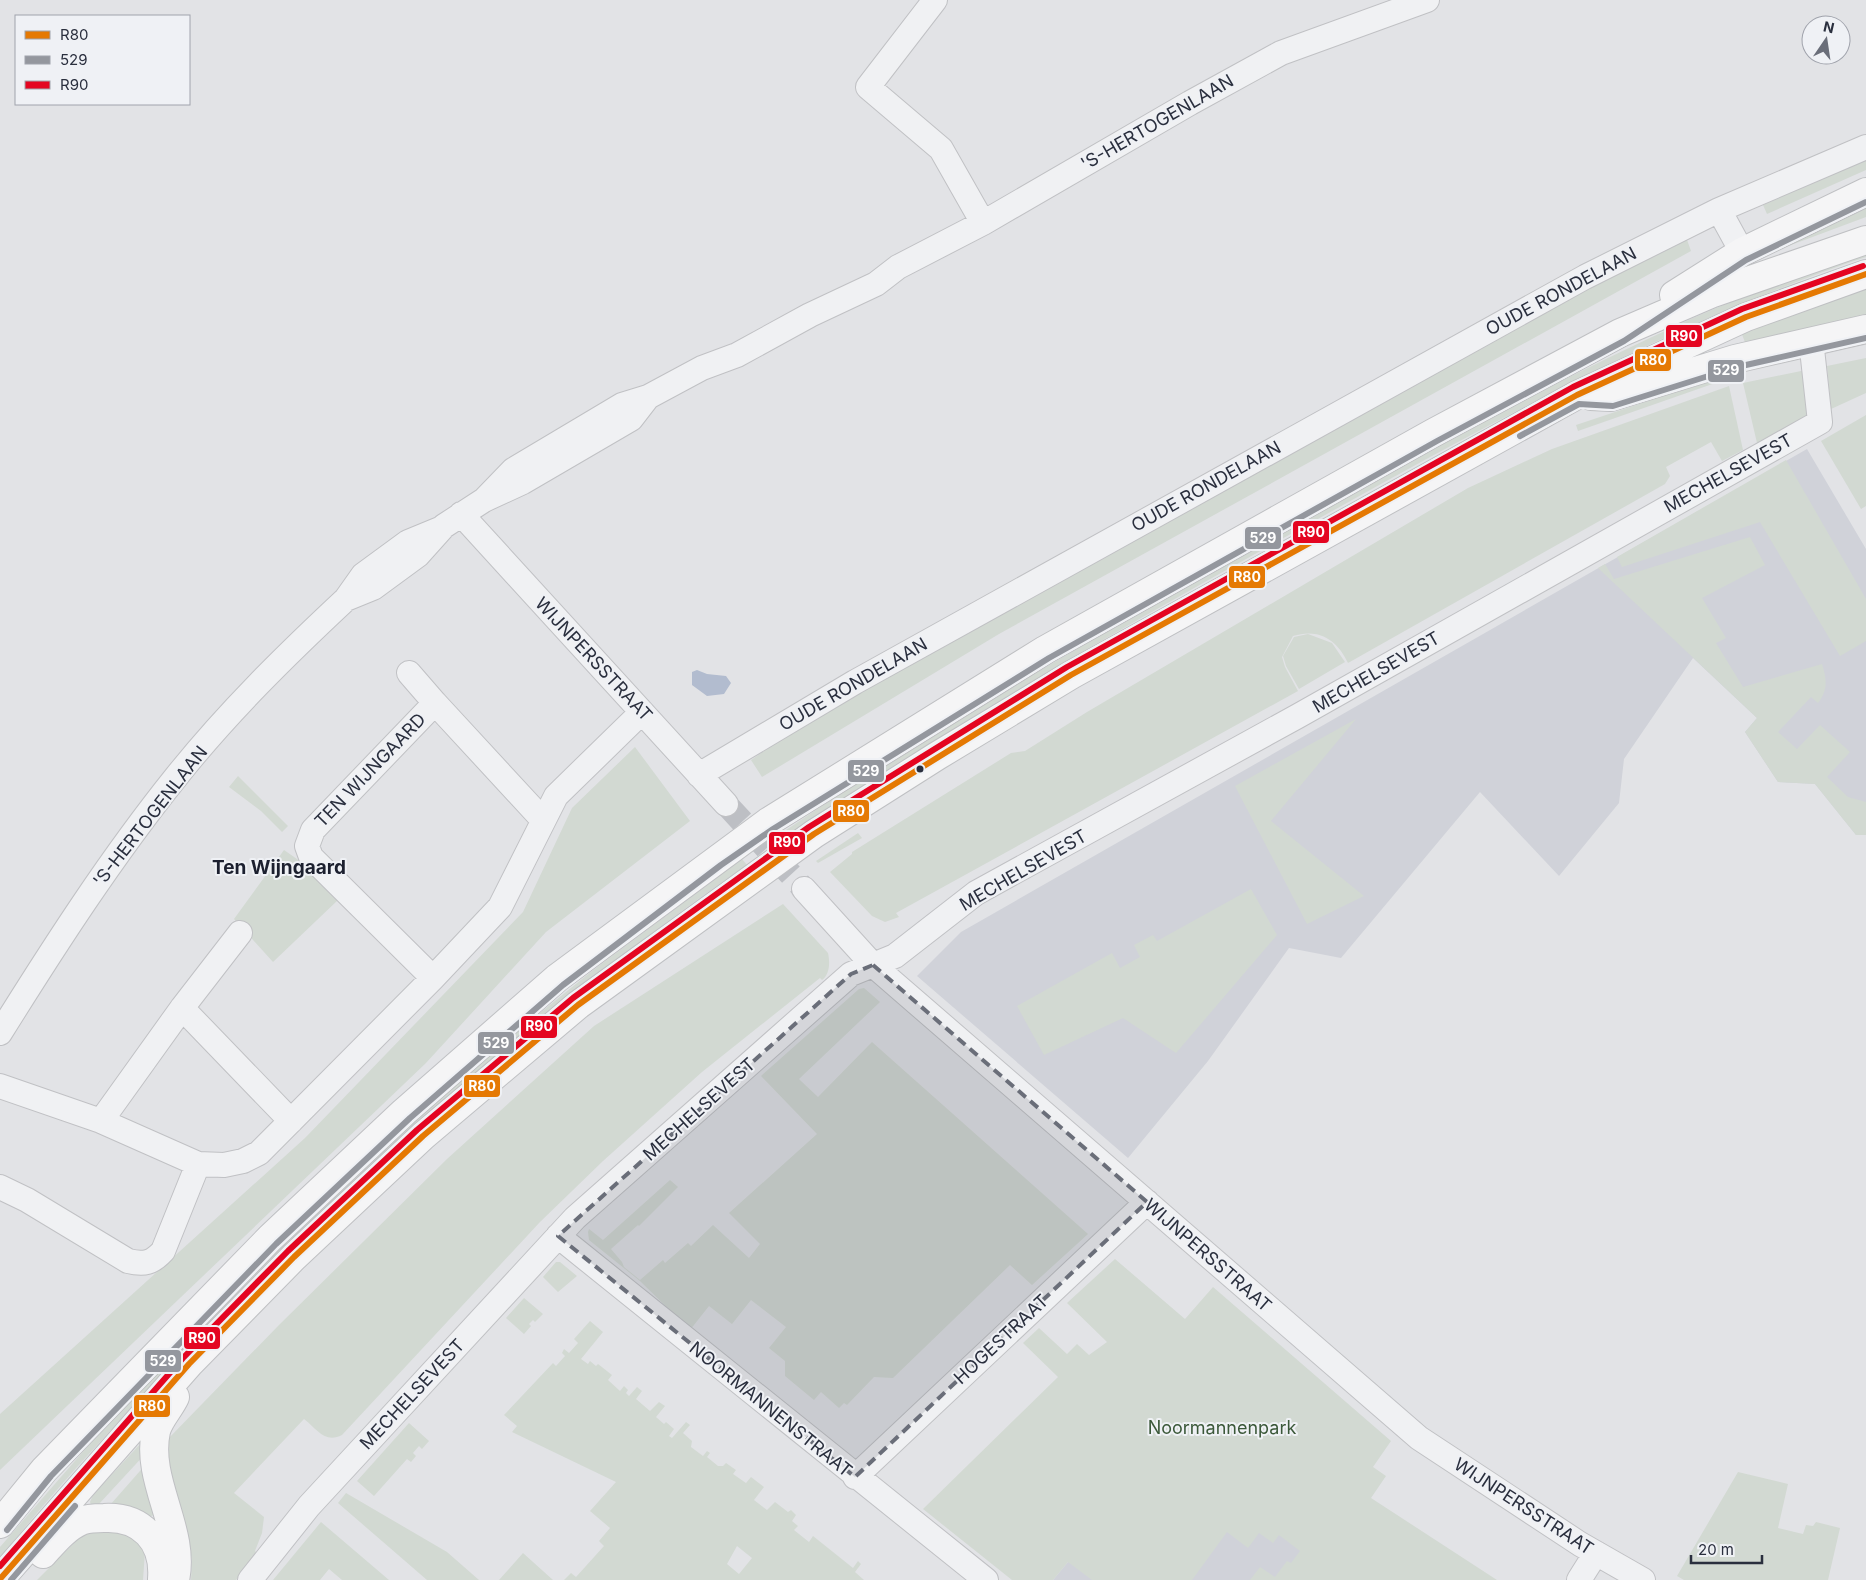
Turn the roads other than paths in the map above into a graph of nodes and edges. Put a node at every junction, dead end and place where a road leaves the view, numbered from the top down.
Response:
1 (935, 0) edge
2 (1427, 0) edge
3 (1866, 146) edge
4 (1866, 192) edge
5 (1719, 210) junction
6 (983, 223) junction
7 (1866, 240) edge
8 (1742, 252) junction
9 (1866, 274) edge
10 (1866, 329) edge
11 (1620, 333) junction
12 (1811, 340) junction
13 (1577, 395) junction
14 (461, 514) junction
15 (409, 673) dead end
16 (435, 703) junction
17 (642, 712) junction
18 (699, 775) junction
19 (726, 804) tunnel mouth
20 (543, 820) junction
21 (804, 889) tunnel mouth
22 (240, 934) dead end
23 (873, 965) junction
24 (433, 978) junction
25 (182, 1008) junction
26 (0, 1033) edge
27 (0, 1086) edge
28 (101, 1121) junction
29 (291, 1121) junction
30 (198, 1164) junction
31 (0, 1187) edge
32 (1147, 1202) junction
33 (558, 1236) junction
34 (189, 1364) junction
35 (44, 1470) junction
36 (855, 1476) junction
37 (0, 1499) edge
38 (0, 1524) edge
39 (1596, 1553) junction
40 (0, 1579) edge
41 (17, 1580) edge
42 (162, 1580) edge
43 (175, 1580) edge
44 (250, 1580) edge
45 (986, 1580) edge
46 (1579, 1580) edge
47 (1643, 1580) edge

1 - 6 street
2 - 6 street, 'S-HERTOGENLAAN
3 - 5 street, OUDE RONDELAAN
4 - 8 main road
5 - 8 street
5 - 18 street, OUDE RONDELAAN
6 - 14 street, 'S-HERTOGENLAAN
7 - 11 main road
8 - 11 main road
9 - 13 main road
10 - 12 main road
11 - 35 main road
12 - 13 main road
12 - 23 street, MECHELSEVEST
13 - 34 main road
14 - 17 street, WIJNPERSSTRAAT
14 - 26 street, 'S-HERTOGENLAAN
15 - 16 street
16 - 20 street, TEN WIJNGAARD
16 - 24 street, TEN WIJNGAARD
17 - 18 street, WIJNPERSSTRAAT
17 - 20 street
18 - 19 street, WIJNPERSSTRAAT
20 - 24 street
21 - 23 street, WIJNPERSSTRAAT
22 - 25 street
23 - 32 street, WIJNPERSSTRAAT
23 - 33 street, MECHELSEVEST
24 - 29 street
25 - 28 street
25 - 29 street
27 - 28 street
28 - 30 street
29 - 30 street
30 - 31 street
32 - 36 street, HOGESTRAAT
32 - 39 street, WIJNPERSSTRAAT
33 - 36 street, NOORMANNENSTRAAT
33 - 44 street, MECHELSEVEST
34 - 40 main road
34 - 43 main road
35 - 37 main road
35 - 38 main road
36 - 45 street, NOORMANNENSTRAAT
39 - 46 street
39 - 47 street, WIJNPERSSTRAAT
41 - 42 main road

